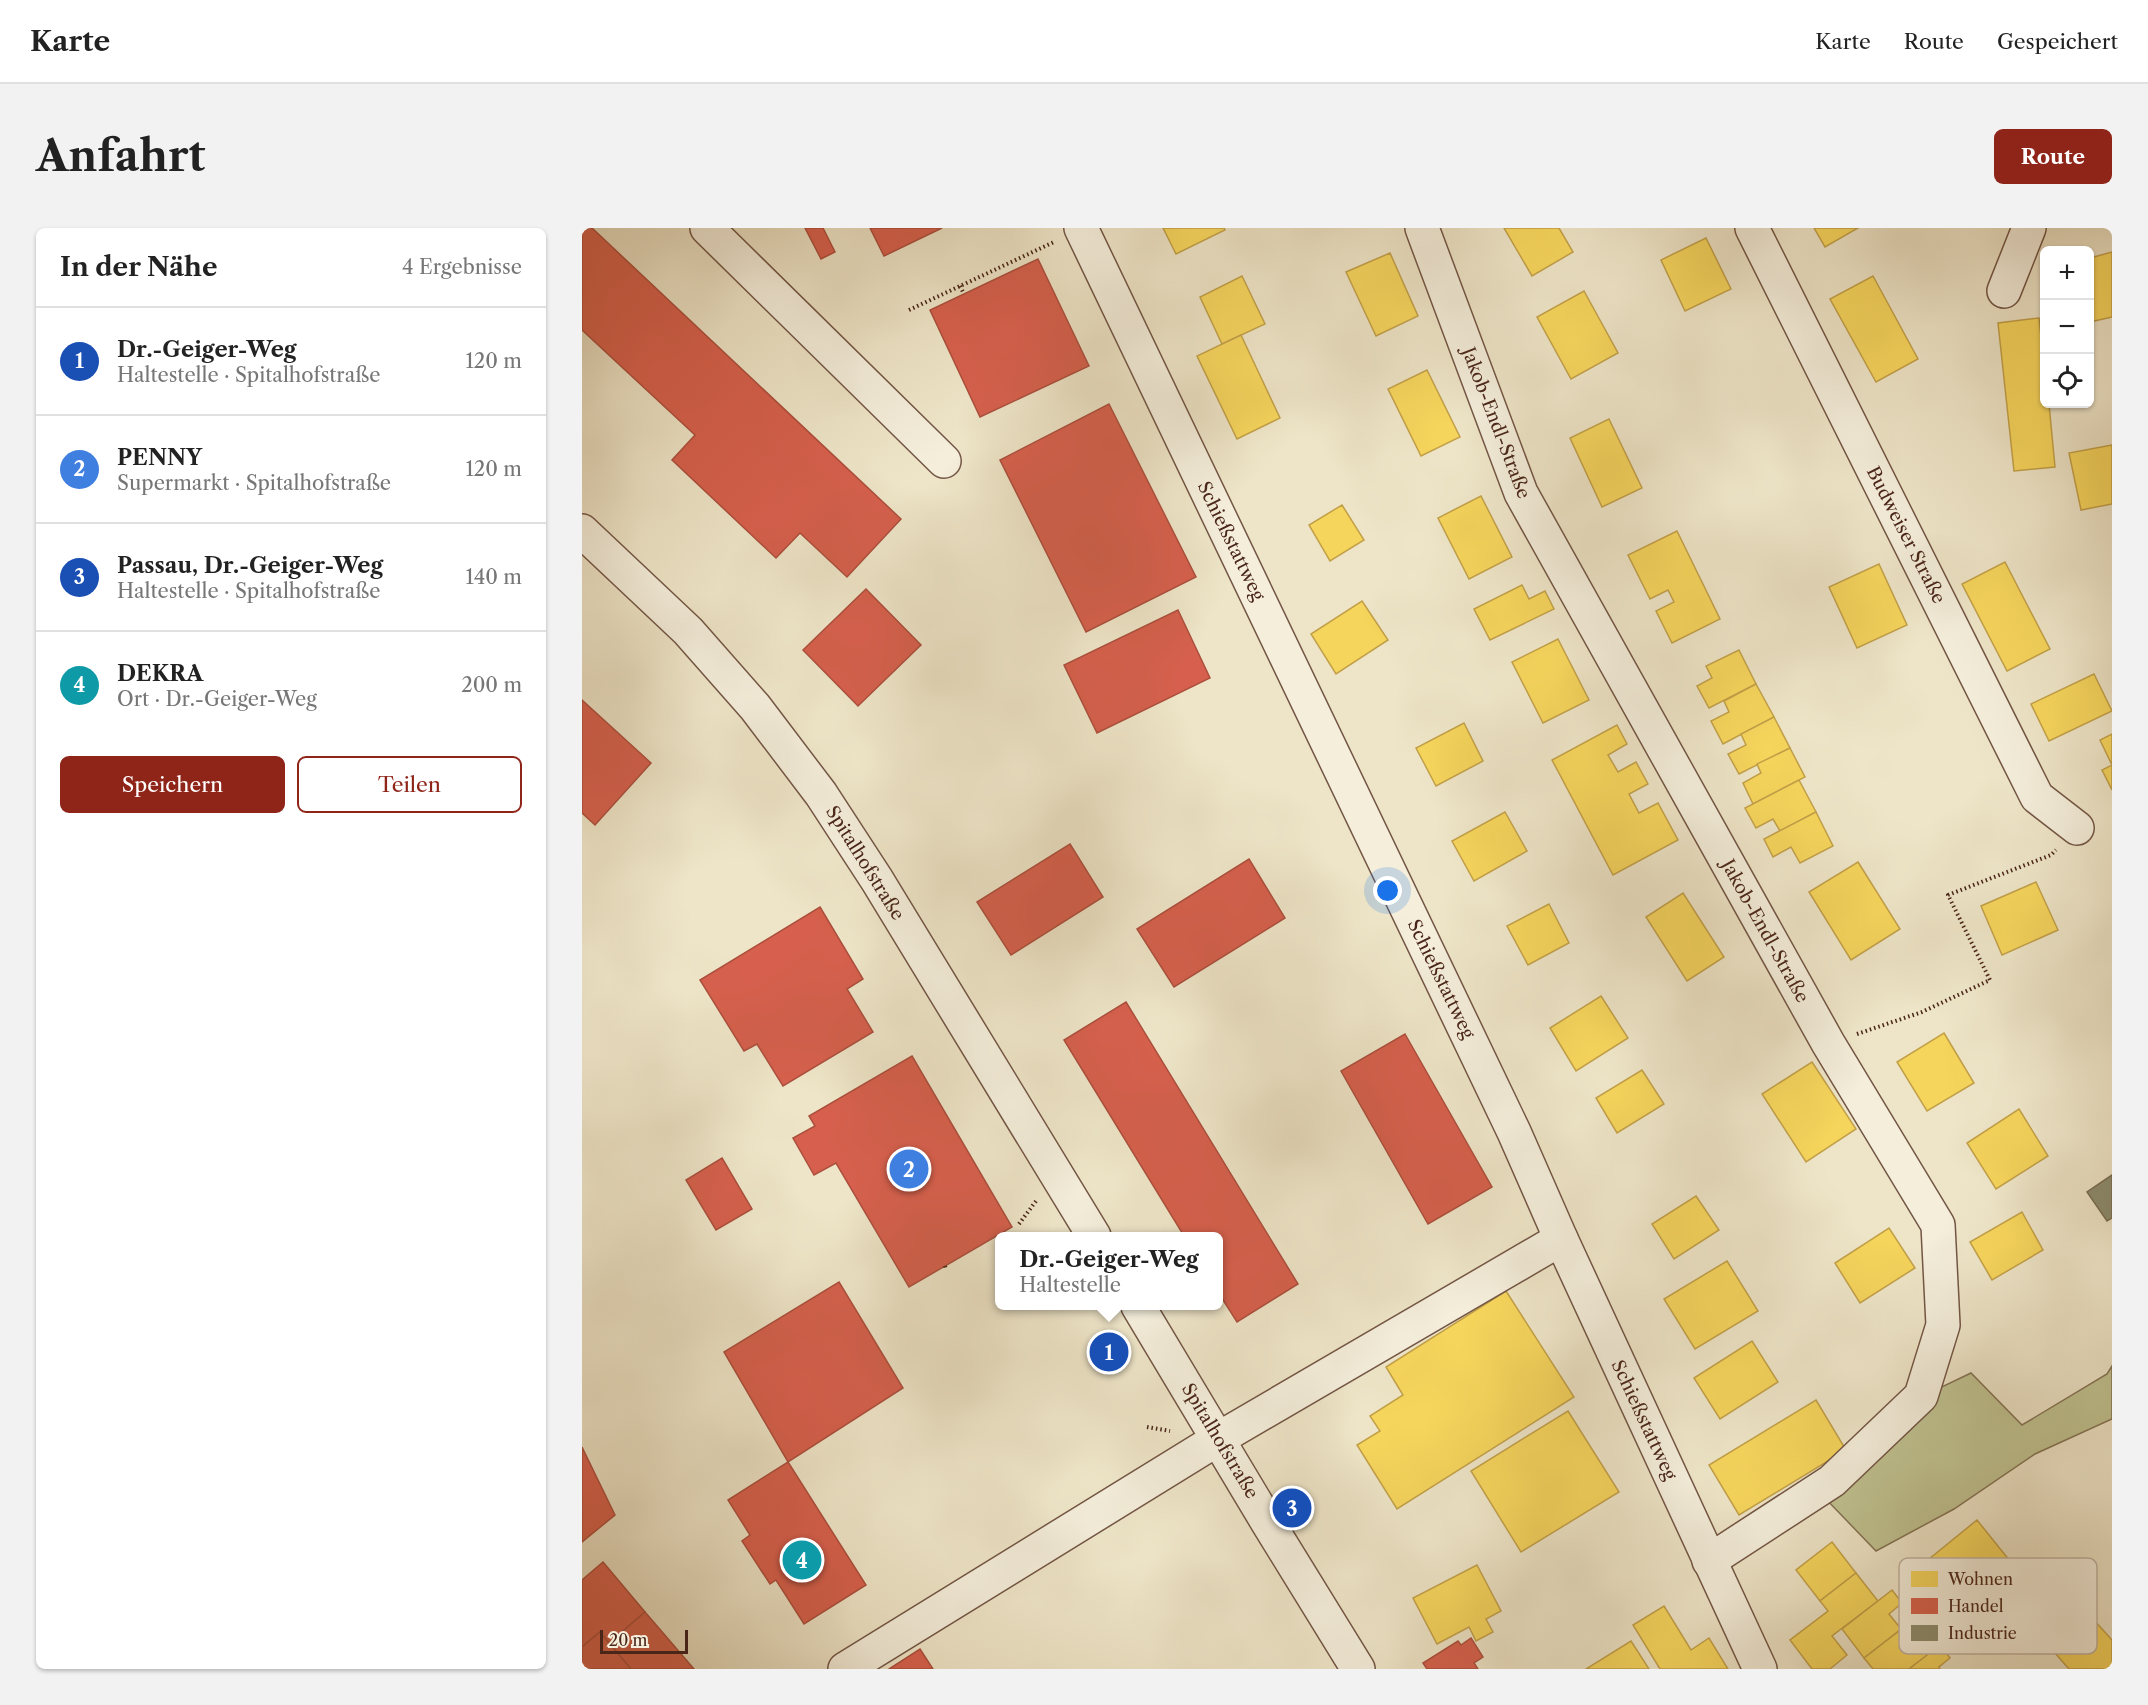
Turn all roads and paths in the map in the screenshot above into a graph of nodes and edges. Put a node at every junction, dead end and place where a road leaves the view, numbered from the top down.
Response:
1 (707, 228) edge
2 (1422, 228) edge
3 (1752, 228) edge
4 (2029, 228) edge
5 (1081, 229) edge
6 (960, 286) junction
7 (2004, 291) dead end
8 (964, 294) dead end
9 (909, 310) dead end
10 (944, 461) dead end
11 (582, 531) edge
12 (2077, 828) joint
13 (1828, 1043) junction
14 (1092, 1232) edge
15 (1561, 1239) junction
16 (1141, 1310) edge
17 (1218, 1439) junction
18 (1709, 1561) junction
19 (845, 1669) edge
20 (1358, 1669) edge
21 (1760, 1669) edge

1 - 10 street
2 - 13 street, Jakob-Endl-Straße
3 - 12 street, Budweiser Straße
4 - 7 street
5 - 6 path
5 - 15 street, Schießstattweg
6 - 8 path
6 - 9 path
11 - 14 street, Spitalhofstraße
12 - 13 path
13 - 18 street, Jakob-Endl-Straße
15 - 17 street
15 - 18 street, Schießstattweg
16 - 17 street, Spitalhofstraße
17 - 19 street
17 - 20 street, Spitalhofstraße
18 - 21 street, Schießstattweg

